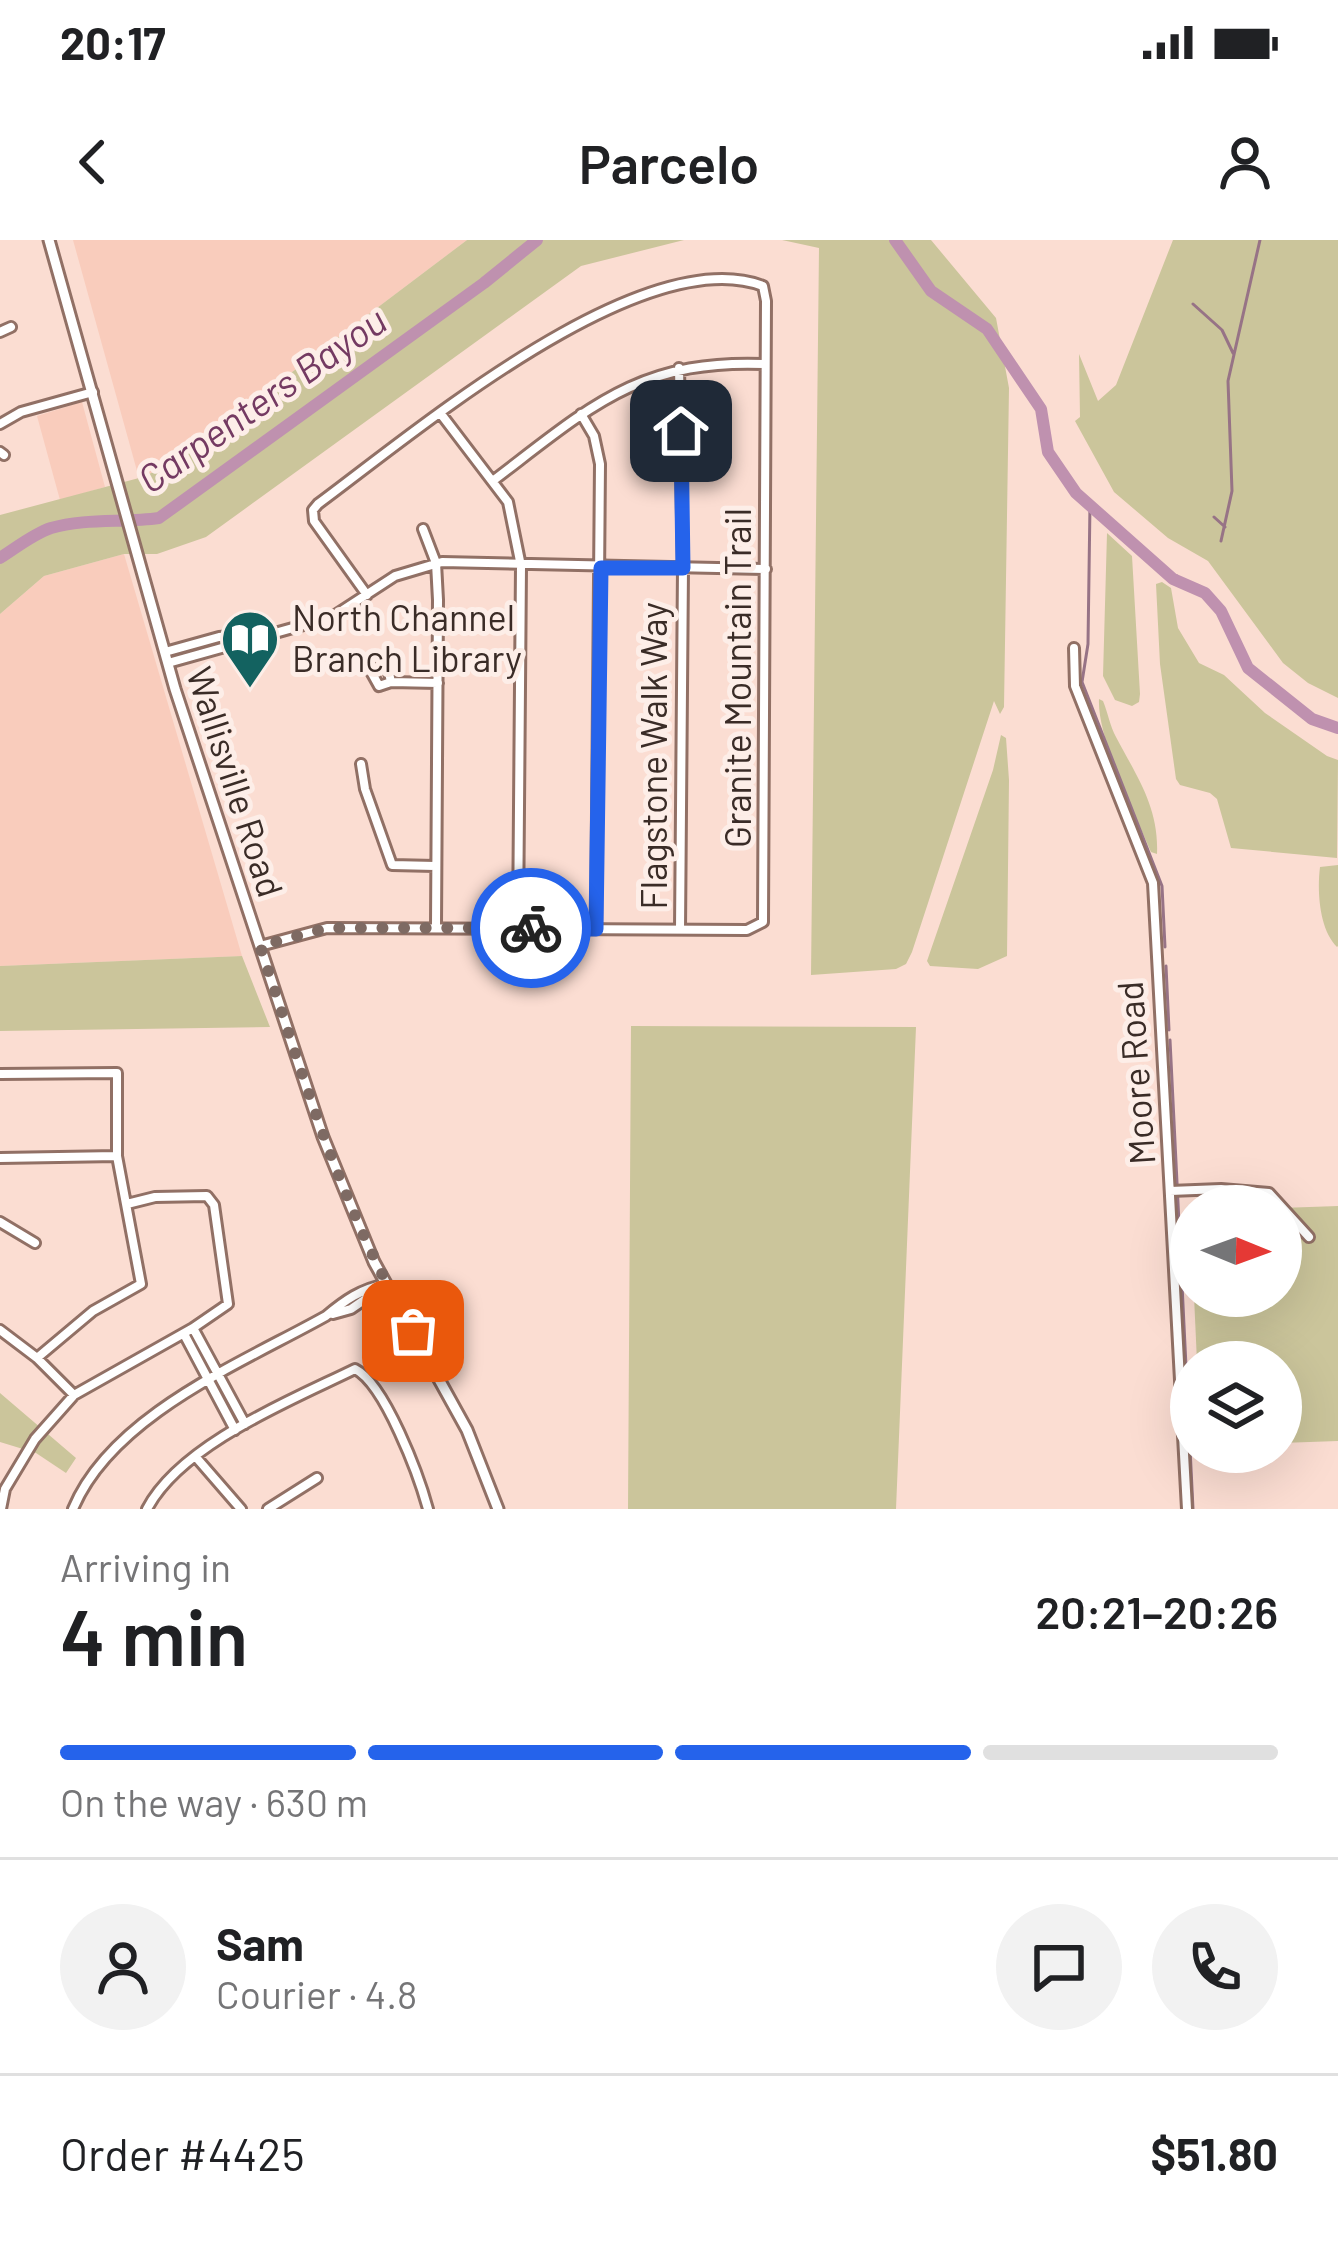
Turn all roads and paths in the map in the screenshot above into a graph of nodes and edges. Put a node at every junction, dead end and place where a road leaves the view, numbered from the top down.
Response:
1 (54, 244) edge
2 (11, 327) dead end
3 (0, 332) edge
4 (765, 364) junction
5 (679, 368) junction
6 (94, 392) junction
7 (441, 414) junction
8 (580, 414) junction
9 (0, 424) edge
10 (494, 480) junction
11 (423, 529) dead end
12 (436, 563) junction
13 (520, 566) junction
14 (601, 568) junction
15 (683, 568) junction
16 (766, 569) junction
17 (367, 595) junction
18 (1074, 648) dead end
19 (166, 657) junction
20 (391, 682) dead end
21 (438, 683) junction
22 (361, 764) dead end
23 (435, 866) junction
24 (436, 926) junction
25 (518, 928) junction
26 (596, 929) junction
27 (680, 929) junction
28 (260, 946) junction
29 (0, 1074) edge
30 (117, 1156) junction
31 (0, 1158) edge
32 (1170, 1192) edge
33 (127, 1204) junction
34 (0, 1222) edge
35 (1302, 1229) edge
36 (1309, 1237) dead end
37 (35, 1243) dead end
38 (386, 1284) junction
39 (1177, 1317) edge
40 (0, 1330) edge
41 (189, 1331) junction
42 (38, 1358) junction
43 (220, 1376) junction
44 (210, 1382) junction
45 (74, 1395) junction
46 (245, 1424) junction
47 (235, 1430) junction
48 (195, 1456) junction
49 (317, 1478) dead end
50 (3, 1488) edge
51 (1, 1509) edge
52 (73, 1509) edge
53 (147, 1509) edge
54 (242, 1509) edge
55 (268, 1509) edge
56 (428, 1509) edge
57 (498, 1509) edge
58 (1187, 1509) edge

1 - 6 main road, Wallisville Road
2 - 3 street
4 - 5 street
4 - 7 street, Granite Mountain Trail
4 - 16 street, Granite Mountain Trail
5 - 8 street
5 - 15 street, Flagstone Walk Way
6 - 9 street
6 - 19 main road, Wallisville Road
7 - 10 street
7 - 17 street
8 - 10 street
8 - 14 street
10 - 13 street
11 - 12 street
12 - 13 street
12 - 17 street
12 - 21 street
13 - 14 street
13 - 25 street
14 - 15 street
14 - 26 street
15 - 16 street
15 - 27 street, Flagstone Walk Way
16 - 27 street, Granite Mountain Trail
17 - 19 street
18 - 32 street, Moore Road
19 - 28 main road, Wallisville Road
20 - 21 street
21 - 23 street
22 - 23 street
23 - 24 street
24 - 25 street
24 - 28 street
25 - 26 street
26 - 27 street
28 - 38 main road, Wallisville Road
29 - 30 street
30 - 31 street
30 - 33 street
33 - 41 street
33 - 42 street
34 - 37 street
35 - 36 street
38 - 43 street
38 - 57 main road, Wallisville Road
39 - 58 street, Moore Road
40 - 42 street
41 - 43 street
41 - 44 street
41 - 45 street
42 - 45 street
43 - 44 street
43 - 46 street
44 - 47 street
44 - 52 street
45 - 50 street
46 - 47 street
46 - 56 street
47 - 48 street
48 - 53 street
48 - 54 street
49 - 55 street
50 - 51 street

